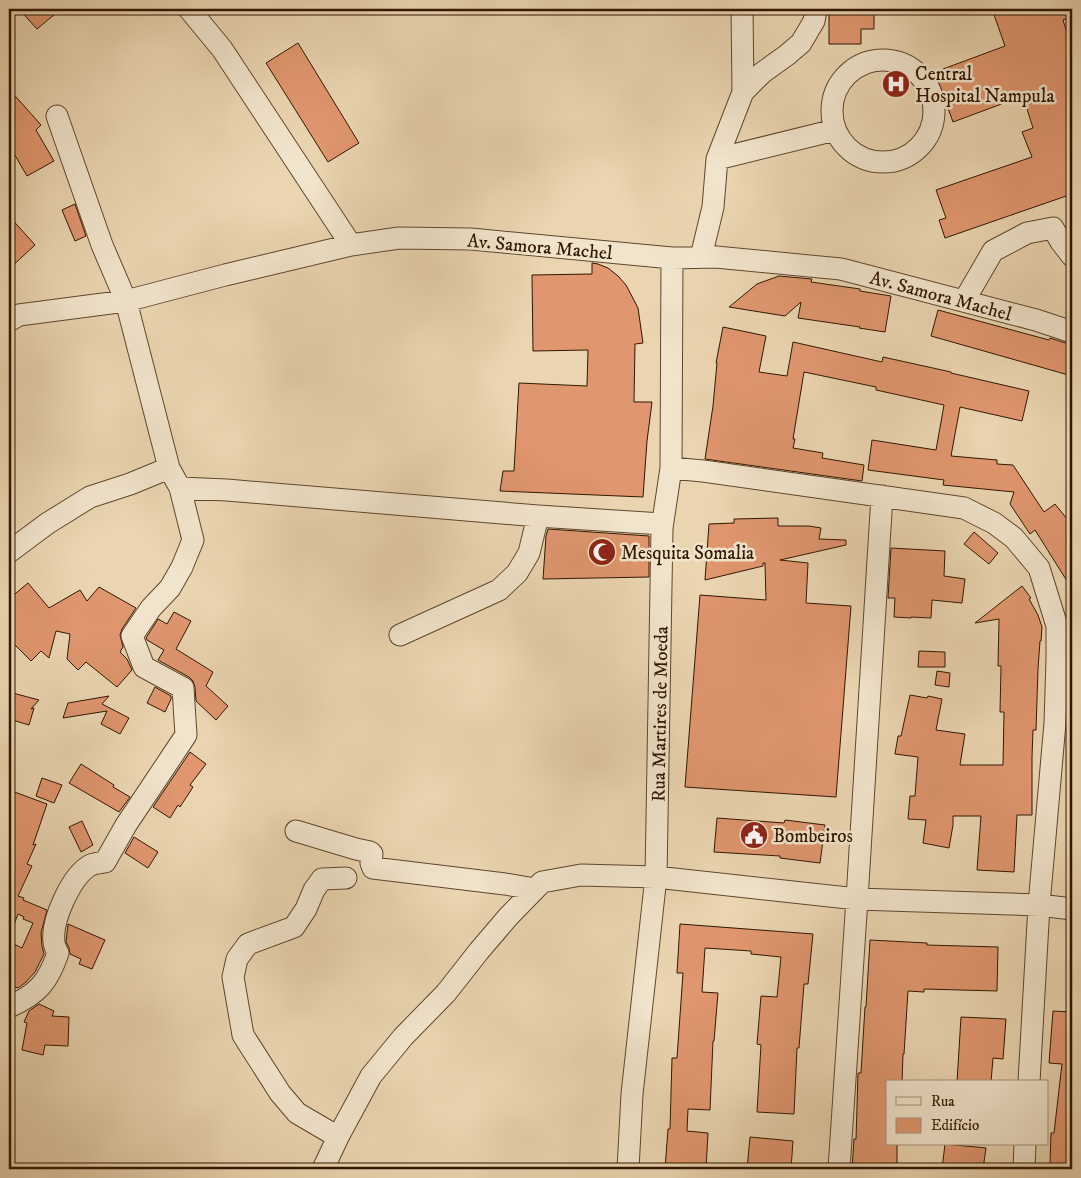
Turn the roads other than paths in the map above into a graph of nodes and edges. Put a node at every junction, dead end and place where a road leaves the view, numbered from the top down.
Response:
1 (189, 9) edge
2 (742, 9) edge
3 (816, 9) edge
4 (743, 92) junction
5 (57, 116) dead end
6 (835, 130) junction
7 (717, 159) junction
8 (351, 245) junction
9 (1072, 256) edge
10 (701, 257) junction
11 (672, 258) junction
12 (126, 301) junction
13 (964, 301) junction
14 (12, 313) edge
15 (1072, 332) edge
16 (169, 468) junction
17 (671, 468) junction
18 (180, 488) junction
19 (882, 496) junction
20 (538, 516) junction
21 (662, 524) junction
22 (9, 552) edge
23 (400, 635) dead end
24 (296, 831) dead end
25 (656, 877) junction
26 (346, 878) dead end
27 (535, 889) junction
28 (857, 899) junction
29 (1039, 906) junction
30 (1072, 909) edge
31 (9, 1007) edge
32 (1029, 1080) edge
33 (338, 1138) junction
34 (1025, 1146) edge
35 (323, 1169) edge
36 (628, 1169) edge
37 (839, 1169) edge
38 (1024, 1169) edge

1 - 8 street
2 - 4 street
3 - 4 street
4 - 7 street
5 - 12 street
6 - 6 street
6 - 7 street
7 - 10 street
8 - 11 street, Av. Samora Machel
8 - 12 street, Av. Samora Machel
9 - 13 street
10 - 11 street, Av. Samora Machel
10 - 13 street, Av. Samora Machel
11 - 17 street, Rua Martires de Moeda
12 - 14 street, Av. Samora Machel
12 - 16 street
13 - 15 street, Av. Samora Machel
16 - 18 street
16 - 22 street
17 - 19 street
17 - 21 street, Rua Martires de Moeda
18 - 20 street
18 - 31 street
19 - 28 street
19 - 29 street
20 - 21 street
20 - 23 street
21 - 25 street, Rua Martires de Moeda
24 - 27 street
25 - 27 street
25 - 28 street
25 - 36 street, Rua Martires de Moeda
26 - 33 street
27 - 33 street
28 - 29 street
28 - 37 street
29 - 30 street
29 - 32 street
33 - 35 street
34 - 38 street

